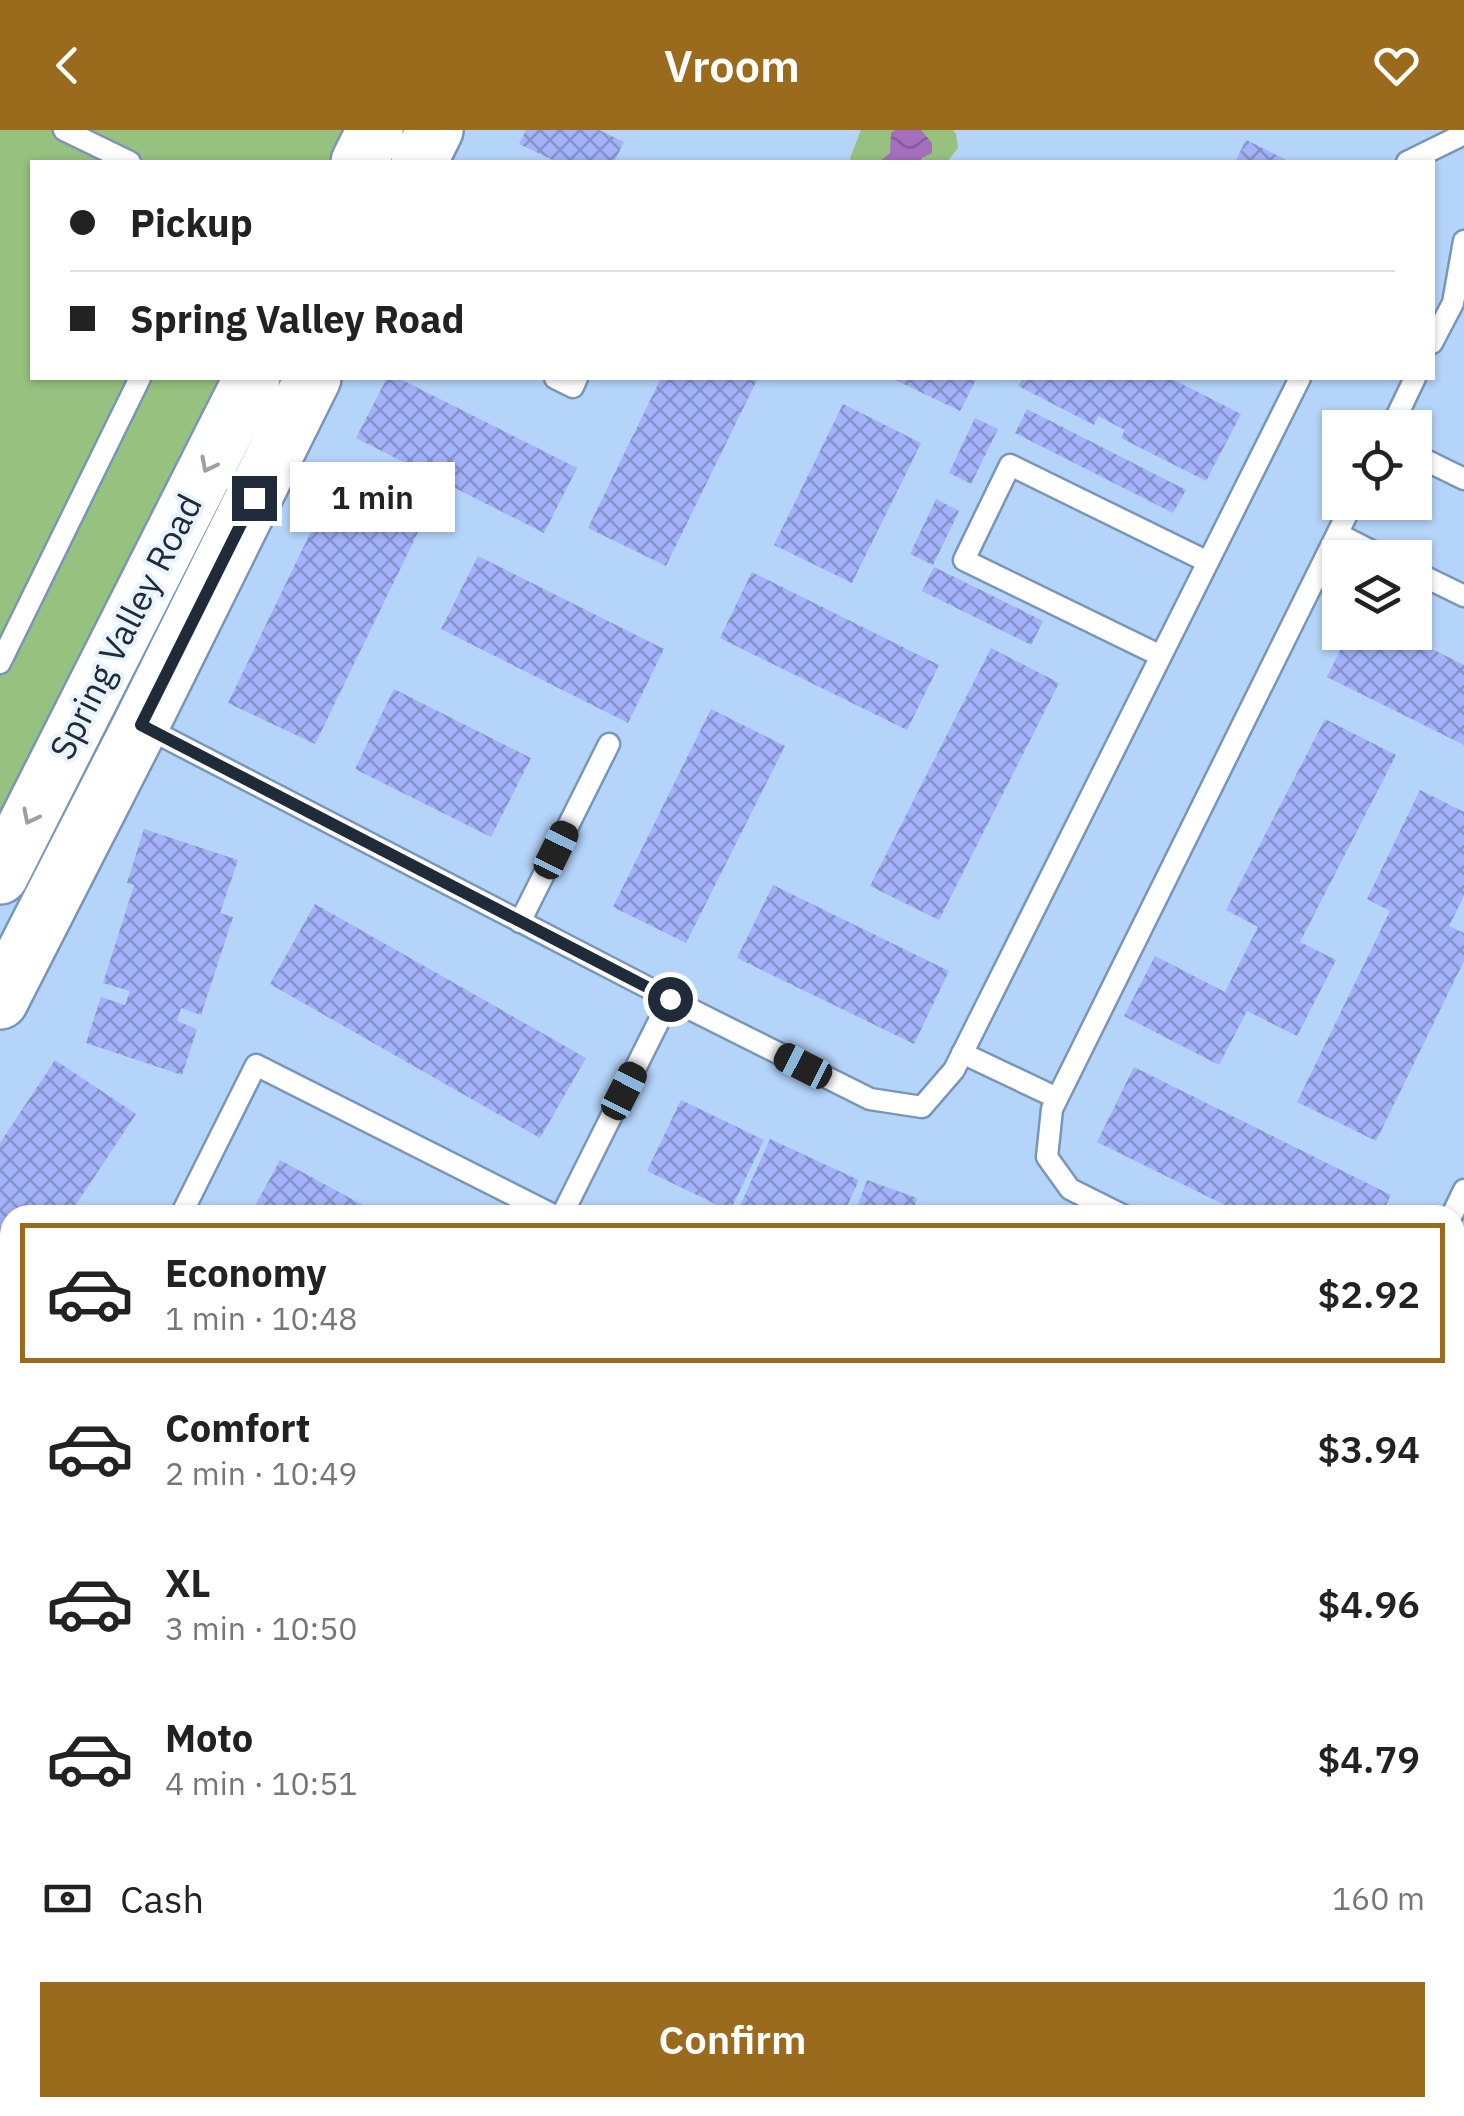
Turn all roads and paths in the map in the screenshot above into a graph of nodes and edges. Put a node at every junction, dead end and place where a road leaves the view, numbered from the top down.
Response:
1 (64, 130) edge
2 (374, 130) edge
3 (1464, 134) edge
4 (126, 160) edge
5 (360, 160) edge
6 (1412, 160) edge
7 (1464, 241) edge
8 (1435, 337) edge
9 (139, 380) edge
10 (251, 380) edge
11 (312, 380) edge
12 (1299, 380) edge
13 (1415, 380) edge
14 (1399, 410) edge
15 (1432, 464) edge
16 (1464, 479) edge
17 (1345, 520) edge
18 (1338, 534) junction
19 (1350, 540) edge
20 (1208, 562) junction
21 (1432, 580) edge
22 (1464, 596) edge
23 (1161, 656) junction
24 (0, 663) edge
25 (141, 725) junction
26 (609, 744) dead end
27 (0, 876) edge
28 (520, 922) junction
29 (670, 999) junction
30 (0, 1002) edge
31 (962, 1054) junction
32 (1057, 1098) junction
33 (186, 1205) edge
34 (533, 1205) edge
35 (567, 1205) edge
36 (1102, 1205) edge

1 - 4 lane
2 - 5 street
3 - 6 lane
7 - 8 lane
9 - 24 lane
10 -> 27 street, Spring Valley Road
11 - 25 street, Spring Valley Road
12 - 20 lane
13 - 14 lane
15 - 16 lane
17 - 18 lane
18 - 19 lane
18 - 32 lane
20 - 23 lane
20 - 23 lane
21 - 22 lane
23 - 31 lane
25 - 28 lane
25 - 30 street, Spring Valley Road
26 - 28 lane
28 - 29 lane
29 - 31 lane
29 - 35 lane
31 - 32 lane
32 - 36 lane
33 - 34 lane

